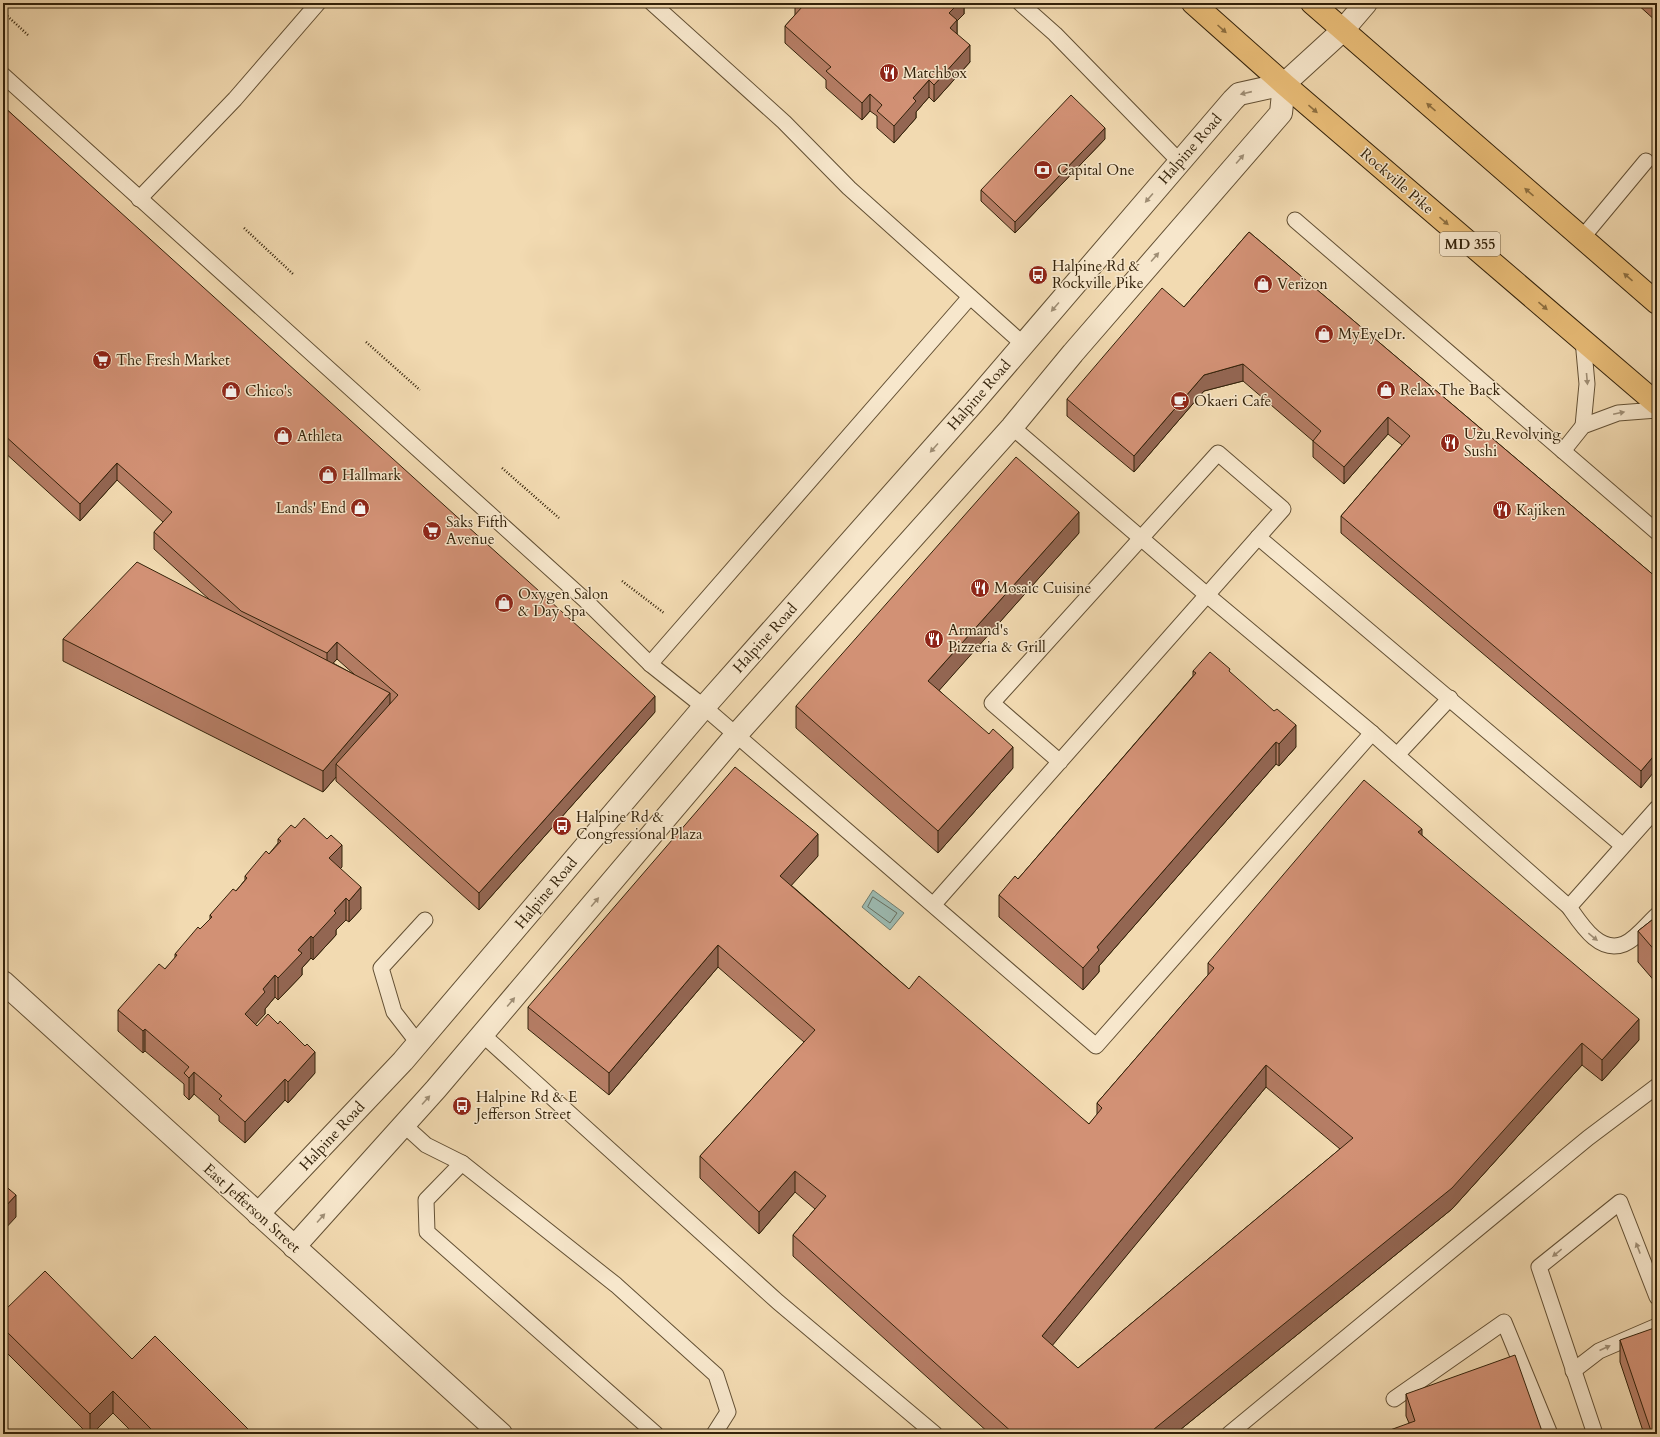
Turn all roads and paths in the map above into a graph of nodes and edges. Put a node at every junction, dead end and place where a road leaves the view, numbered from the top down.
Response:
1 (318, 3) edge
2 (652, 3) edge
3 (1020, 3) edge
4 (1193, 3) edge
5 (1312, 3) edge
6 (1366, 3) edge
7 (3, 12) edge
8 (1342, 31) junction
9 (28, 35) dead end
10 (3, 75) edge
11 (1284, 84) junction
12 (1646, 161) dead end
13 (1180, 162) junction
14 (139, 199) junction
15 (1294, 220) dead end
16 (244, 228) dead end
17 (1582, 238) junction
18 (292, 274) dead end
19 (970, 297) junction
20 (1657, 303) edge
21 (1582, 340) junction
22 (366, 342) dead end
23 (1022, 344) junction
24 (420, 390) dead end
25 (1657, 404) edge
26 (1657, 410) edge
27 (1582, 426) junction
28 (1012, 427) junction
29 (1563, 451) junction
30 (502, 468) dead end
31 (559, 518) dead end
32 (1657, 532) edge
33 (1258, 536) junction
34 (1141, 539) junction
35 (622, 580) dead end
36 (1207, 595) junction
37 (682, 628) junction
38 (650, 664) junction
39 (1450, 698) junction
40 (704, 707) junction
41 (1372, 733) junction
42 (736, 735) junction
43 (1397, 755) junction
44 (1060, 762) junction
45 (1654, 817) edge
46 (1622, 845) junction
47 (934, 904) junction
48 (1569, 907) junction
49 (1657, 915) edge
50 (425, 920) dead end
51 (3, 982) edge
52 (483, 1035) junction
53 (418, 1043) junction
54 (1657, 1086) edge
55 (404, 1125) junction
56 (462, 1162) junction
57 (258, 1214) junction
58 (294, 1247) junction
59 (1657, 1297) edge
60 (1657, 1326) edge
61 (1573, 1371) junction
62 (1394, 1399) dead end
63 (501, 1434) edge
64 (656, 1434) edge
65 (714, 1434) edge
66 (935, 1434) edge
67 (1229, 1434) edge
68 (1550, 1434) edge
69 (1596, 1434) edge

1 - 14 lane
2 - 19 lane
3 - 13 lane
4 -> 11 main road, Rockville Pike / MD 355
5 - 8 main road
6 - 8 street, Halpine Road
7 - 9 path
8 - 11 street, Halpine Road
17 -> 8 main road
10 - 14 lane
11 -> 13 street, Halpine Road
11 -> 21 main road, Rockville Pike / MD 355
28 -> 11 street
12 - 17 lane
13 -> 23 street, Halpine Road
14 - 38 lane
15 - 29 lane
16 - 18 path
20 -> 17 main road
19 - 23 lane
19 - 37 lane
21 - 25 main road, Rockville Pike / MD 355
21 -> 27 lane
22 - 24 path
23 -> 40 street, Halpine Road
27 -> 26 lane
27 - 29 lane
28 - 34 lane
28 - 42 street
29 - 32 lane
30 - 31 path
33 - 34 lane
33 - 36 lane
33 - 39 lane
34 - 36 lane
34 - 44 lane
35 - 37 path
36 - 41 lane
36 - 44 lane
37 - 38 lane
38 - 40 lane
39 - 43 lane
39 - 46 lane
40 - 42 lane
40 - 53 street, Halpine Road
41 - 43 lane
41 - 47 lane
42 - 47 lane
52 -> 42 street
43 - 48 lane
44 - 47 lane
45 - 46 lane
46 - 48 lane
48 -> 49 lane
50 - 53 lane
51 - 57 street, East Jefferson Street
55 -> 52 street
52 - 66 lane
53 - 57 street, Halpine Road
54 - 67 lane
55 - 56 lane
58 -> 55 street
56 - 64 lane
56 - 65 lane
57 - 58 street, East Jefferson Street
58 - 63 street, East Jefferson Street
59 -> 61 lane
61 -> 60 lane
61 - 69 lane
62 - 68 lane

